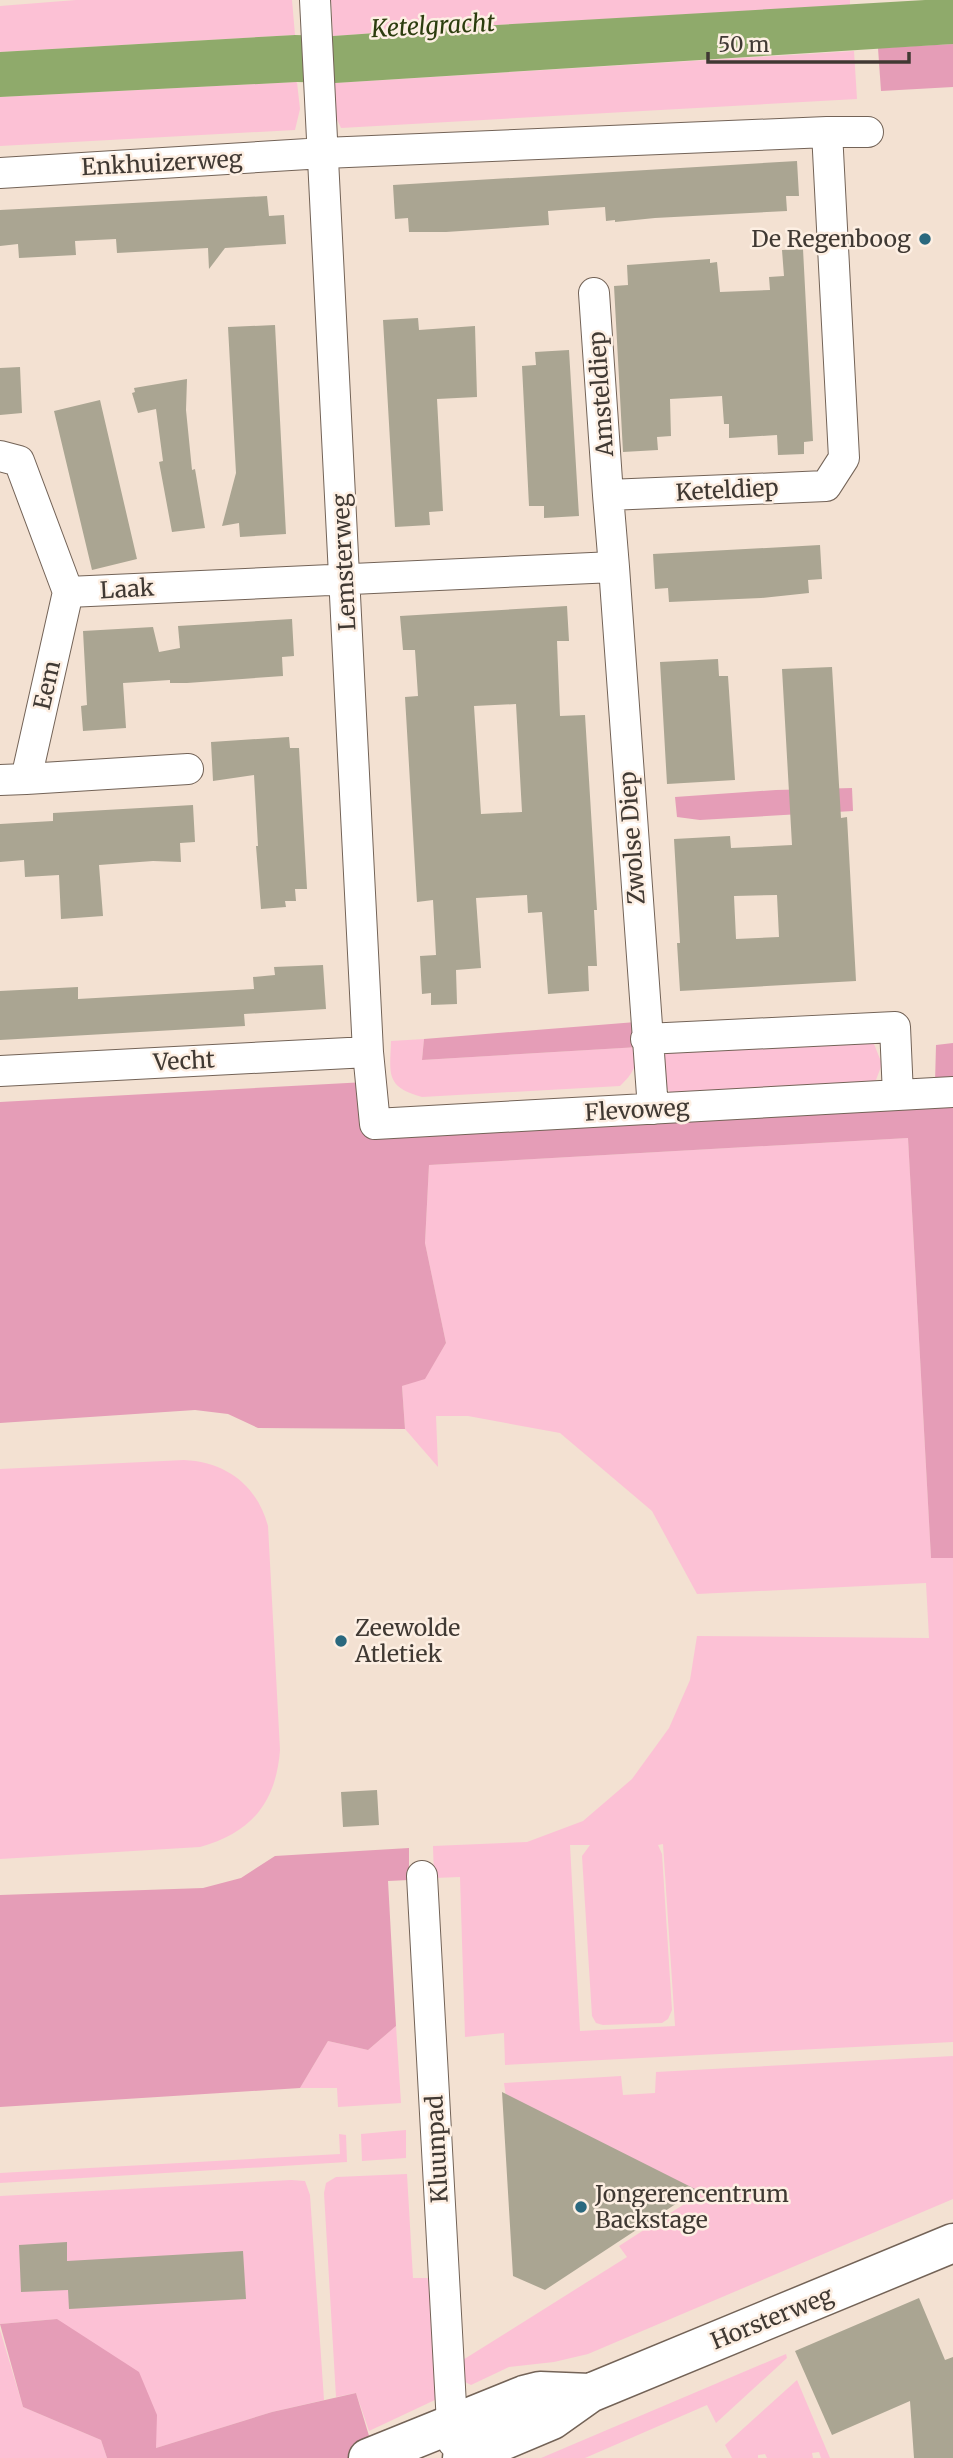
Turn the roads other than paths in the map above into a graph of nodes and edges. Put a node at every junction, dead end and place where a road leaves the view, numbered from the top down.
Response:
1 (315, 0) edge
2 (827, 132) junction
3 (867, 132) dead end
4 (324, 153) junction
5 (0, 173) edge
6 (594, 293) dead end
7 (0, 456) edge
8 (608, 495) junction
9 (614, 567) junction
10 (345, 579) junction
11 (68, 592) junction
12 (188, 769) dead end
13 (13, 779) edge
14 (646, 1039) junction
15 (368, 1052) junction
16 (0, 1071) edge
17 (953, 1092) edge
18 (898, 1095) junction
19 (653, 1109) junction
20 (375, 1124) joint
21 (422, 1876) dead end
22 (953, 2243) edge
23 (590, 2393) junction
24 (453, 2440) edge
25 (368, 2458) edge
26 (462, 2458) edge

1 - 4 street, Lemsterweg
2 - 3 street
2 - 4 street
2 - 8 street, Keteldiep
4 - 5 street, Enkhuizerweg
4 - 10 street, Lemsterweg
6 - 8 street, Amsteldiep
7 - 11 street, Laak
8 - 9 street
9 - 10 street
9 - 14 street, Zwolse Diep
10 - 11 street, Laak
10 - 15 street, Lemsterweg
11 - 13 street, Eem
12 - 13 street, Eem
14 - 18 street
14 - 19 street, Zwolse Diep
15 - 16 street, Vecht
15 - 20 street, Lemsterweg
17 - 18 street, Flevoweg
18 - 19 street, Flevoweg
19 - 20 street, Flevoweg
21 - 24 street, Kluunpad
22 - 23 street, Horsterweg
23 - 24 street, Horsterweg
23 - 26 street, Horsterweg
24 - 25 street, Horsterweg

